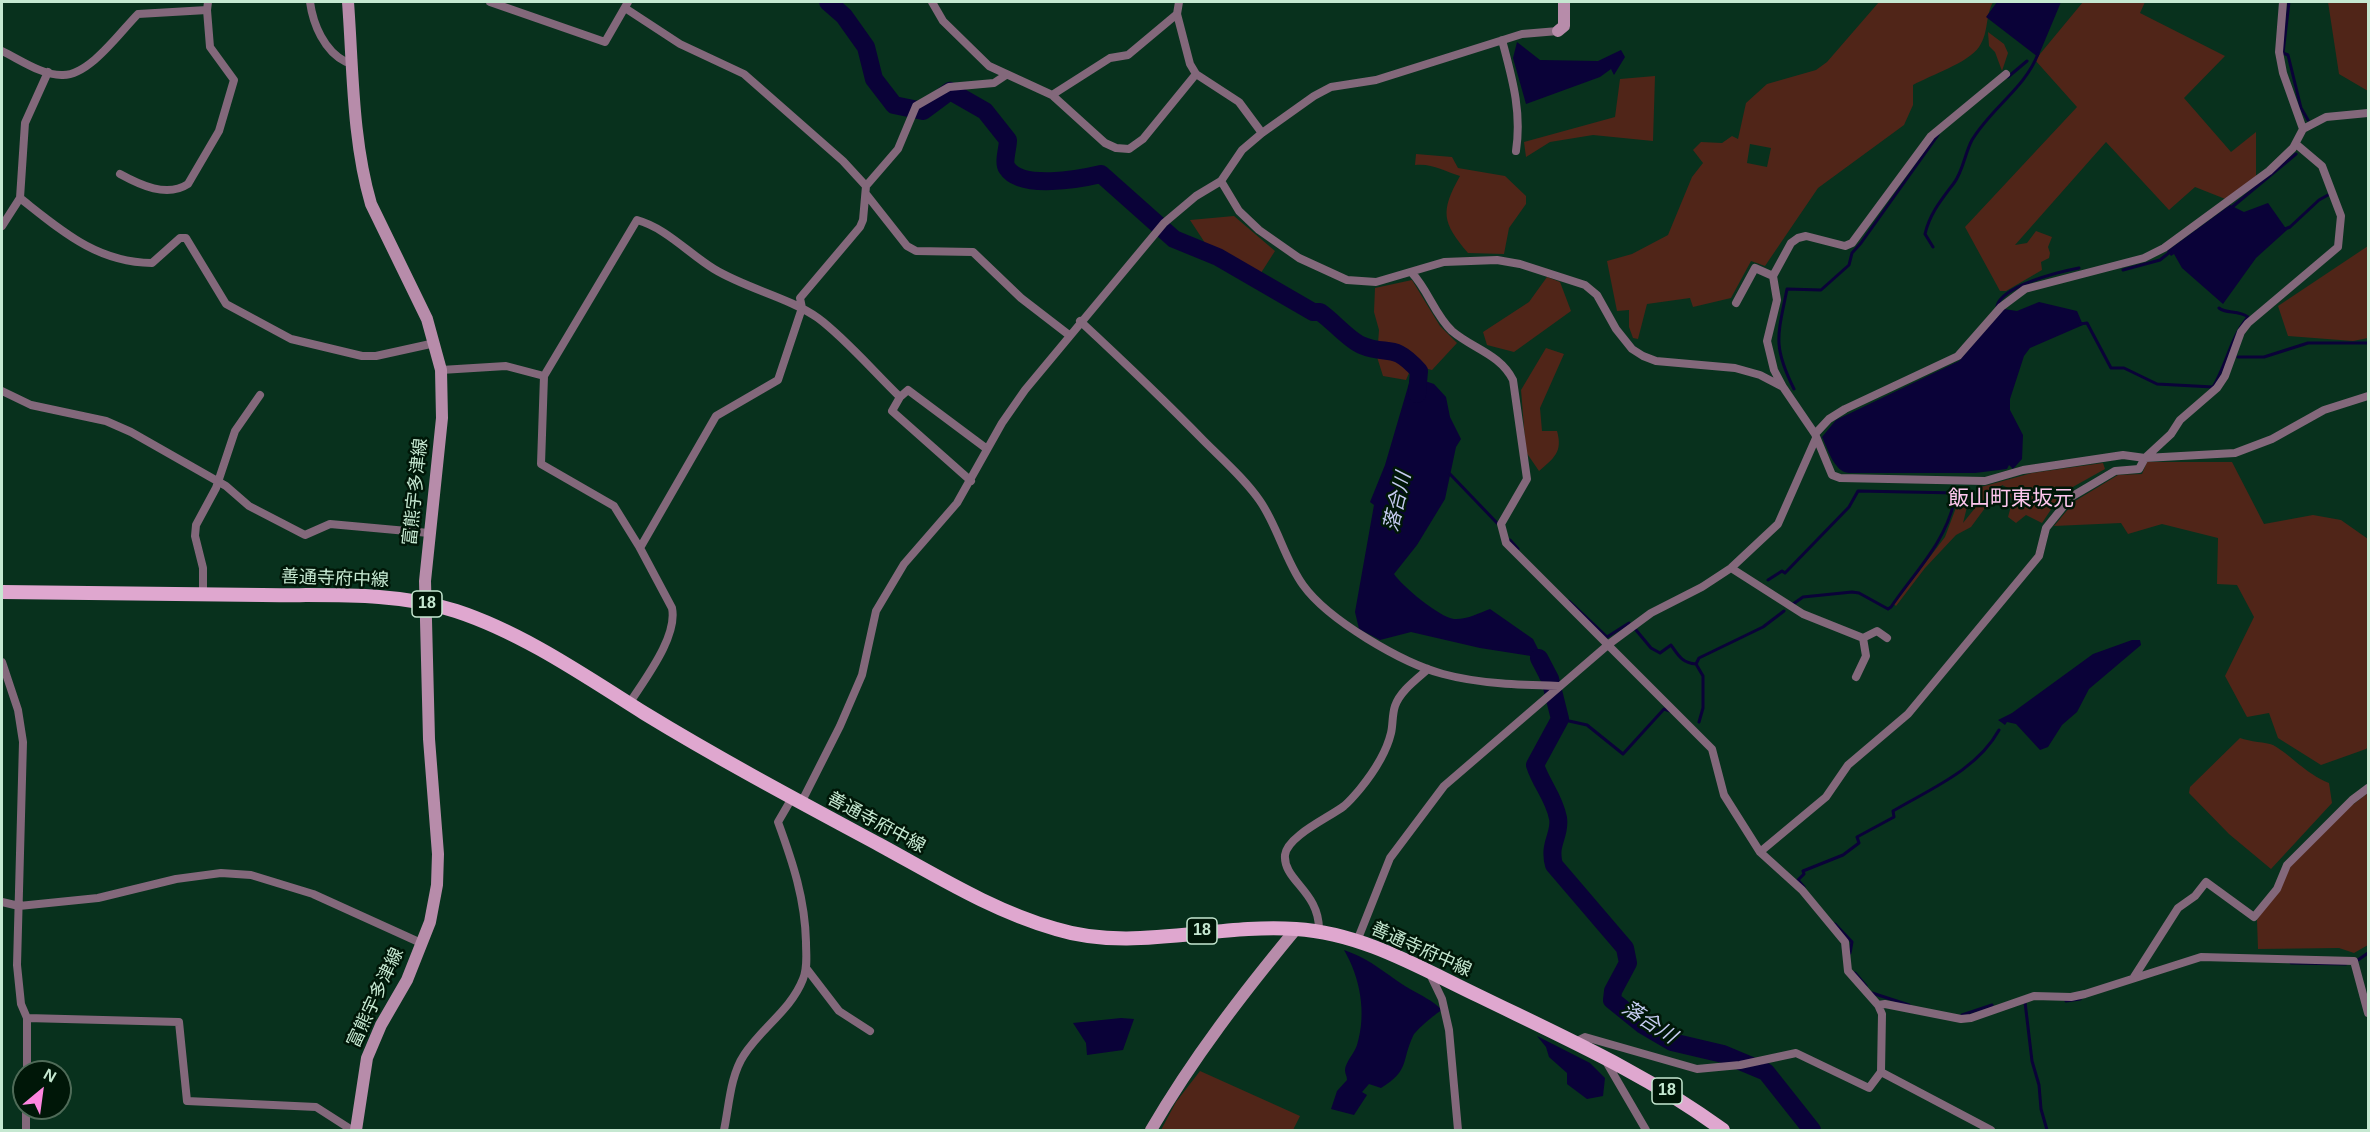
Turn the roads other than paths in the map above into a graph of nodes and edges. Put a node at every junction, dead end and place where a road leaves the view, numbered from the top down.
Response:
1 (310, 2) edge
2 (348, 2) edge
3 (490, 2) edge
4 (932, 2) edge
5 (1179, 2) edge
6 (1564, 2) edge
7 (2283, 2) edge
8 (627, 5) edge
9 (208, 6) edge
10 (1177, 14) junction
11 (1558, 31) joint
12 (1502, 40) junction
13 (2, 51) edge
14 (353, 59) junction
15 (48, 72) junction
16 (1196, 74) junction
17 (2006, 74) dead end
18 (1006, 75) junction
19 (1052, 95) junction
20 (2368, 113) edge
21 (2303, 129) junction
22 (1262, 133) junction
23 (2296, 144) junction
24 (1516, 151) dead end
25 (120, 174) dead end
26 (1221, 181) junction
27 (866, 190) junction
28 (20, 198) junction
29 (2, 226) edge
30 (1412, 273) junction
31 (1773, 276) junction
32 (1736, 303) dead end
33 (802, 308) junction
34 (1080, 321) junction
35 (1069, 335) junction
36 (435, 343) junction
37 (441, 370) junction
38 (544, 376) junction
39 (1783, 387) junction
40 (2, 391) edge
41 (260, 395) dead end
42 (2368, 396) edge
43 (900, 397) junction
44 (1816, 436) junction
45 (987, 449) junction
46 (2145, 458) junction
47 (971, 481) junction
48 (217, 483) junction
49 (429, 533) junction
50 (640, 548) junction
51 (1731, 568) junction
52 (2, 592) edge
53 (203, 595) junction
54 (426, 604) junction
55 (1863, 638) junction
56 (1887, 638) dead end
57 (1609, 644) junction
58 (2, 662) edge
59 (1428, 669) junction
60 (1856, 677) dead end
61 (1555, 689) junction
62 (629, 704) junction
63 (2368, 788) edge
64 (796, 801) junction
65 (1760, 852) junction
66 (2, 902) edge
67 (19, 906) junction
68 (1296, 929) junction
69 (1319, 931) junction
70 (1357, 940) junction
71 (421, 943) junction
72 (806, 968) junction
73 (1429, 972) junction
74 (2134, 977) junction
75 (1878, 1005) junction
76 (2368, 1013) edge
77 (27, 1018) junction
78 (870, 1031) dead end
79 (1575, 1042) junction
80 (1608, 1055) junction
81 (27, 1060) edge
82 (1881, 1072) junction
83 (354, 1131) edge
84 (724, 1131) edge
85 (1151, 1131) edge
86 (1458, 1131) edge
87 (1646, 1131) edge
88 (1723, 1131) edge
89 (1991, 1131) edge

1 - 14 street
2 - 14 main road, 富熊宇多津線
3 - 8 street
4 - 18 street
5 - 10 street
6 - 11 main road
7 - 21 street
8 - 27 street
9 - 15 street
9 - 25 street
10 - 16 street
10 - 19 street
11 - 12 street
12 - 22 street
12 - 24 street
13 - 15 street
14 - 36 main road, 富熊宇多津線
15 - 28 street
16 - 19 street
16 - 22 street
17 - 31 street
18 - 19 street
18 - 27 street
20 - 21 street
21 - 23 street
22 - 26 street
23 - 44 street
23 - 46 street
26 - 30 street
26 - 34 street
27 - 33 street
27 - 35 street
28 - 29 street
28 - 36 street
30 - 39 street
30 - 57 street
31 - 32 street
31 - 39 street
33 - 38 street
33 - 43 street
33 - 50 street
34 - 35 street
34 - 59 street
35 - 45 street
36 - 37 main road, 富熊宇多津線
37 - 38 street
37 - 49 main road, 富熊宇多津線
38 - 50 street
39 - 44 street
40 - 48 street
41 - 48 street
42 - 46 street
43 - 45 street
43 - 47 street
44 - 46 street
44 - 51 street
45 - 47 street
46 - 65 street
47 - 64 street
48 - 49 street
48 - 53 street
49 - 54 main road, 富熊宇多津線
50 - 62 street
51 - 55 street
51 - 57 street
52 - 53 main road, 善通寺府中線 / 18
53 - 54 main road, 善通寺府中線 / 18
54 - 62 main road, 善通寺府中線 / 18
54 - 71 main road, 富熊宇多津線
55 - 56 street
55 - 60 street
57 - 61 street
57 - 65 street
58 - 67 street
59 - 61 street
59 - 69 street
61 - 70 street
62 - 64 main road, 善通寺府中線 / 18
63 - 74 street
64 - 68 main road, 善通寺府中線 / 18
64 - 72 street
65 - 75 street
66 - 67 street
67 - 71 street
67 - 77 street
68 - 69 main road, 善通寺府中線 / 18
68 - 85 main road
69 - 70 main road, 善通寺府中線 / 18
70 - 73 main road, 善通寺府中線 / 18
71 - 83 main road, 富熊宇多津線
72 - 78 street
72 - 84 street
73 - 79 main road, 善通寺府中線 / 18
73 - 86 street
74 - 75 street
74 - 76 street
75 - 82 street
77 - 81 street
77 - 83 street
79 - 80 main road, 善通寺府中線 / 18
79 - 82 street
80 - 87 street
80 - 88 main road, 善通寺府中線 / 18
82 - 89 street

